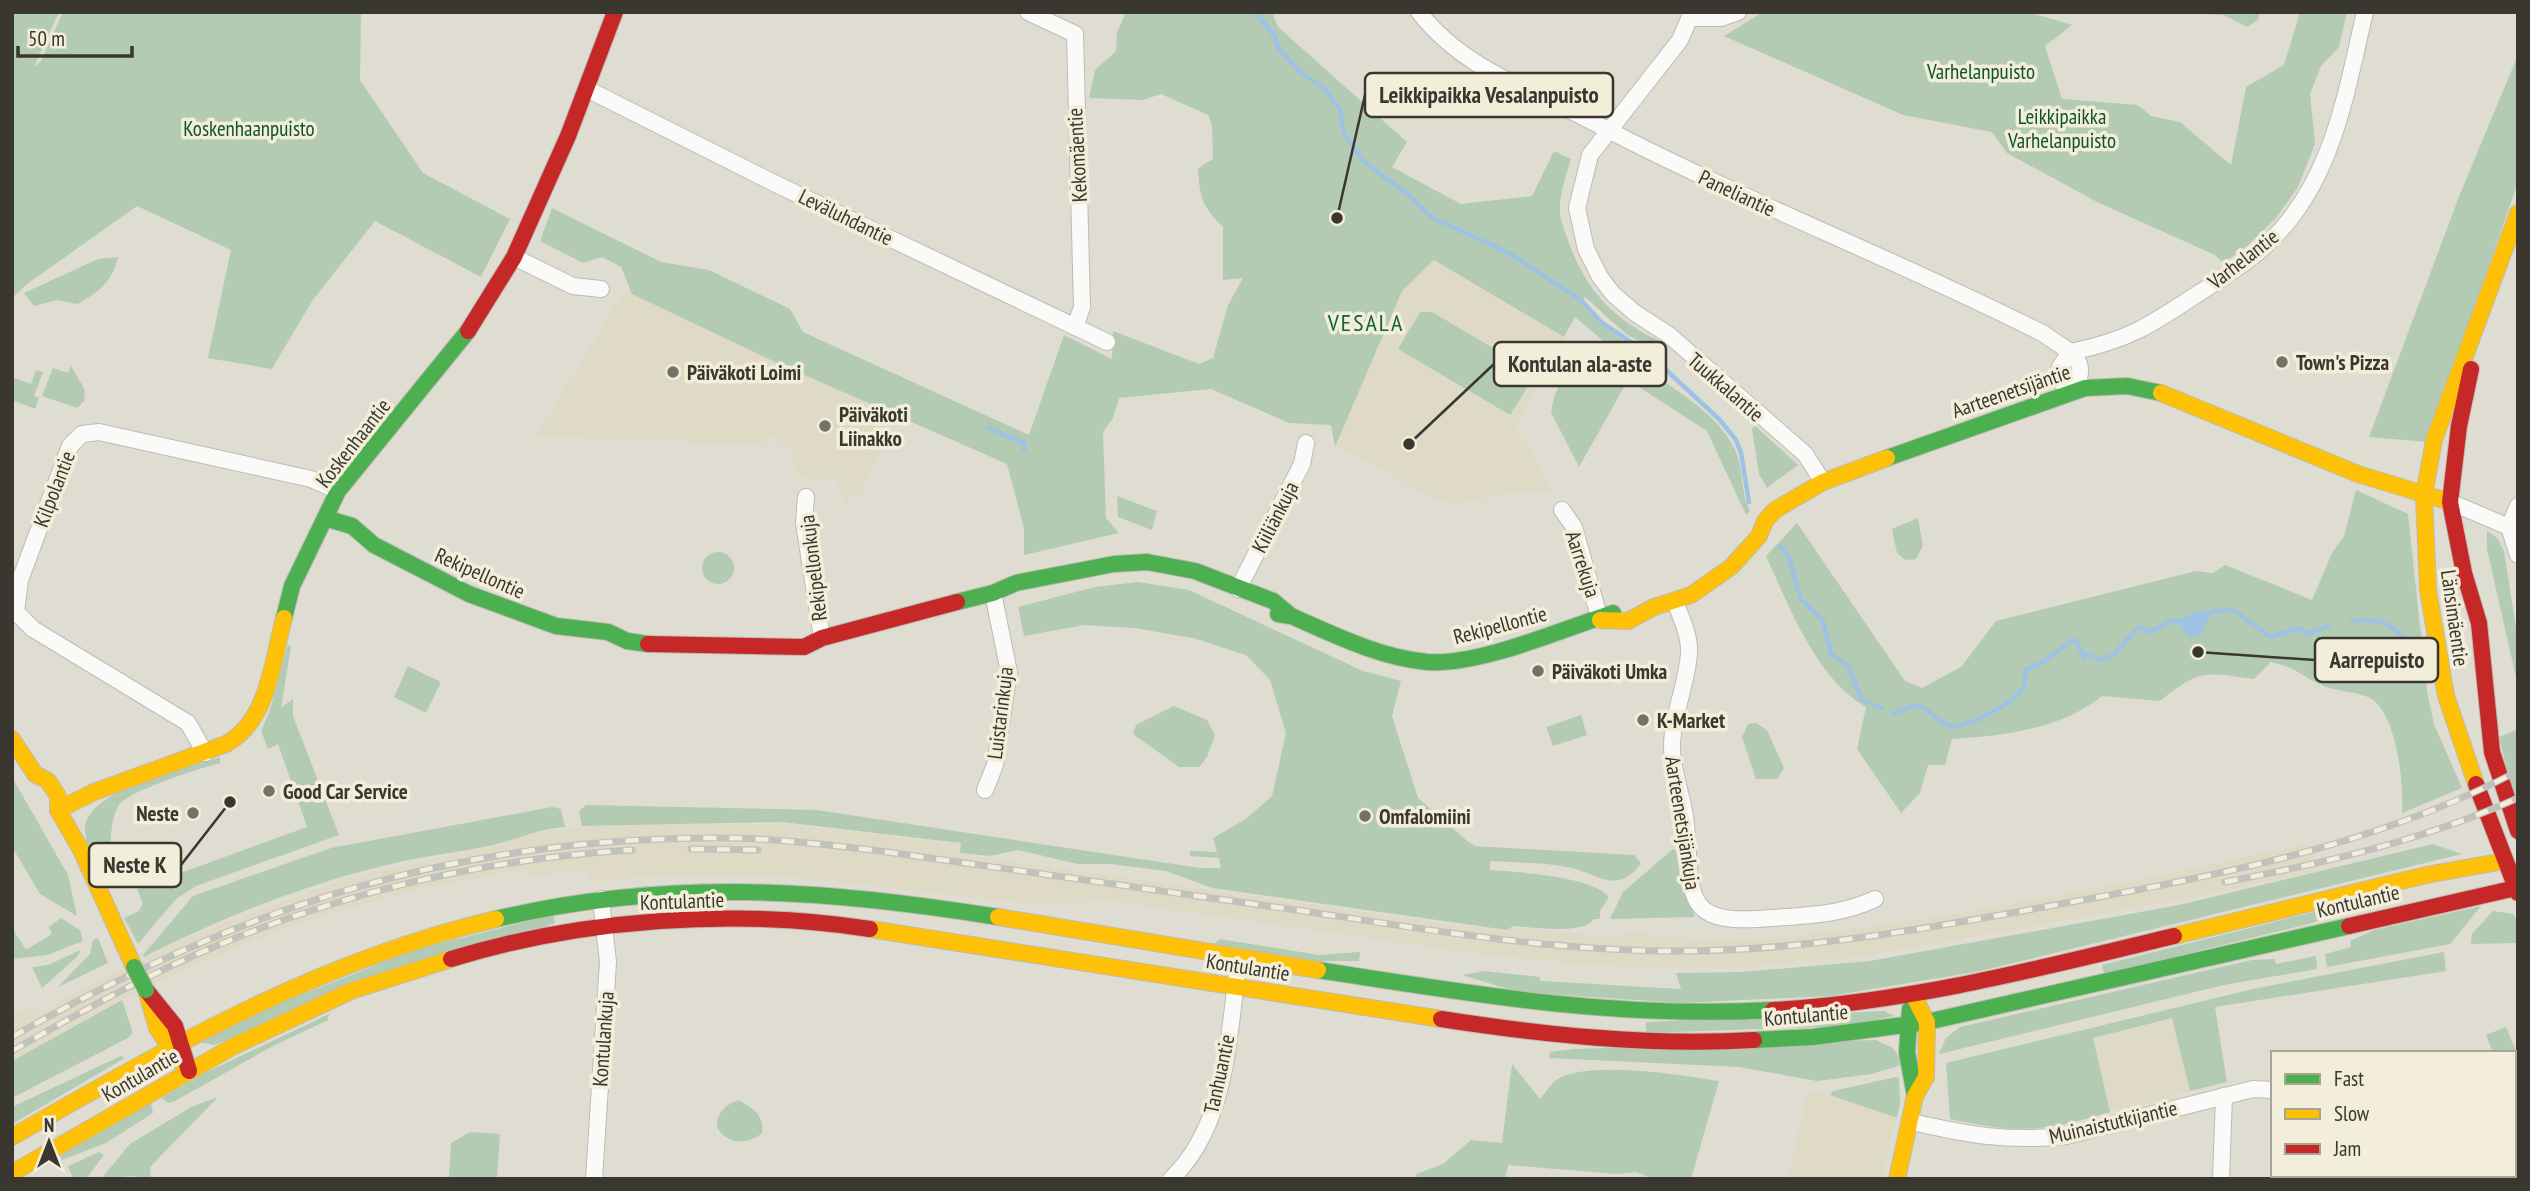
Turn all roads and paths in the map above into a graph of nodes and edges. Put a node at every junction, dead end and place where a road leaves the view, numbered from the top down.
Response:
1 (615, 12) edge
2 (1028, 12) edge
3 (1419, 12) edge
4 (1738, 12) edge
5 (2365, 12) edge
6 (1692, 15) edge
7 (587, 89) junction
8 (1606, 132) junction
9 (2518, 213) edge
10 (514, 257) junction
11 (601, 289) dead end
12 (2486, 305) junction
13 (1075, 327) junction
14 (1107, 342) dead end
15 (2070, 352) junction
16 (2074, 390) junction
17 (1306, 443) dead end
18 (1824, 482) junction
19 (338, 491) junction
20 (2424, 495) junction
21 (806, 497) dead end
22 (2450, 502) junction
23 (2518, 506) edge
24 (1562, 510) dead end
25 (325, 518) junction
26 (2509, 527) junction
27 (2518, 555) edge
28 (1238, 589) junction
29 (993, 593) junction
30 (1675, 602) junction
31 (1600, 620) junction
32 (822, 638) junction
33 (12, 739) edge
34 (205, 752) junction
35 (985, 790) dead end
36 (58, 810) junction
37 (2518, 831) edge
38 (2511, 860) edge
39 (2517, 890) edge
40 (601, 899) junction
41 (1875, 899) dead end
42 (605, 926) junction
43 (1239, 958) junction
44 (1235, 986) junction
45 (146, 990) junction
46 (1913, 995) junction
47 (1927, 1022) junction
48 (1906, 1026) junction
49 (184, 1040) junction
50 (167, 1050) junction
51 (189, 1071) junction
52 (2271, 1090) edge
53 (1915, 1096) junction
54 (2224, 1096) junction
55 (1912, 1122) junction
56 (12, 1137) edge
57 (12, 1173) edge
58 (1177, 1177) edge
59 (594, 1179) edge
60 (1897, 1179) edge
61 (2221, 1179) edge

1 - 7 main road, Koskenhaantie
2 - 13 street, Kekomäentie
3 - 8 street, Paneliantie
4 - 6 street
5 - 15 street, Varhelantie
6 - 8 street, Tuukkalantie
7 - 10 main road, Koskenhaantie
7 - 13 street, Leväluhdantie
8 - 15 street, Paneliantie
8 - 18 street, Tuukkalantie
9 - 12 main road, Länsimäentie
10 - 11 street
10 - 19 main road, Koskenhaantie
12 - 20 main road, Länsimäentie
12 - 22 main road, Länsimäentie
13 - 14 street, Leväluhdantie
15 - 16 street
16 - 18 main road, Aarteenetsijäntie
16 - 20 main road, Aarteenetsijäntie
17 - 28 street, Kiiliänkuja
18 - 30 main road, Aarteenetsijäntie
19 - 25 main road, Koskenhaantie
19 - 34 street, Kilpolantie
20 - 22 main road, Aarteenetsijäntie
20 - 38 main road, Länsimäentie
21 - 32 street, Rekipellonkuja
22 - 26 street
22 - 37 main road, Länsimäentie
23 - 26 street
24 - 31 street, Aarrekuja
25 - 32 main road, Rekipellontie
25 - 34 main road, Koskenhaantie
26 - 27 street
28 - 29 main road, Rekipellontie
28 - 31 main road, Rekipellontie
29 - 32 main road, Rekipellontie
29 - 35 street, Luistarinkuja
30 - 31 main road, Rekipellontie
30 - 41 street, Aarteenetsijänkuja
33 - 36 main road
34 - 36 main road, Koskenhaantie
36 - 45 main road, bridge
38 - 39 main road, Länsimäentie
38 - 46 main road, Kontulantie
39 - 47 main road, Kontulantie
40 - 42 street, Kontulankuja
40 - 43 main road, Kontulantie
40 - 49 main road, Kontulantie
42 - 44 main road, Kontulantie
42 - 51 main road, Kontulantie
42 - 59 street, Kontulankuja
43 - 44 street, Tanhuantie
43 - 46 main road, Kontulantie
44 - 48 main road, Kontulantie
44 - 58 street, Tanhuantie
45 - 49 main road
45 - 50 main road
46 - 47 main road
46 - 48 main road
47 - 48 main road, Kontulantie
47 - 53 main road
48 - 53 main road
49 - 50 main road, Kontulantie
49 - 51 main road
50 - 51 main road
50 - 56 main road, Kontulantie
51 - 57 main road, Kontulantie
52 - 54 street, Muinaistutkijantie
53 - 55 main road
54 - 55 street, Muinaistutkijantie
54 - 61 street
55 - 60 main road

